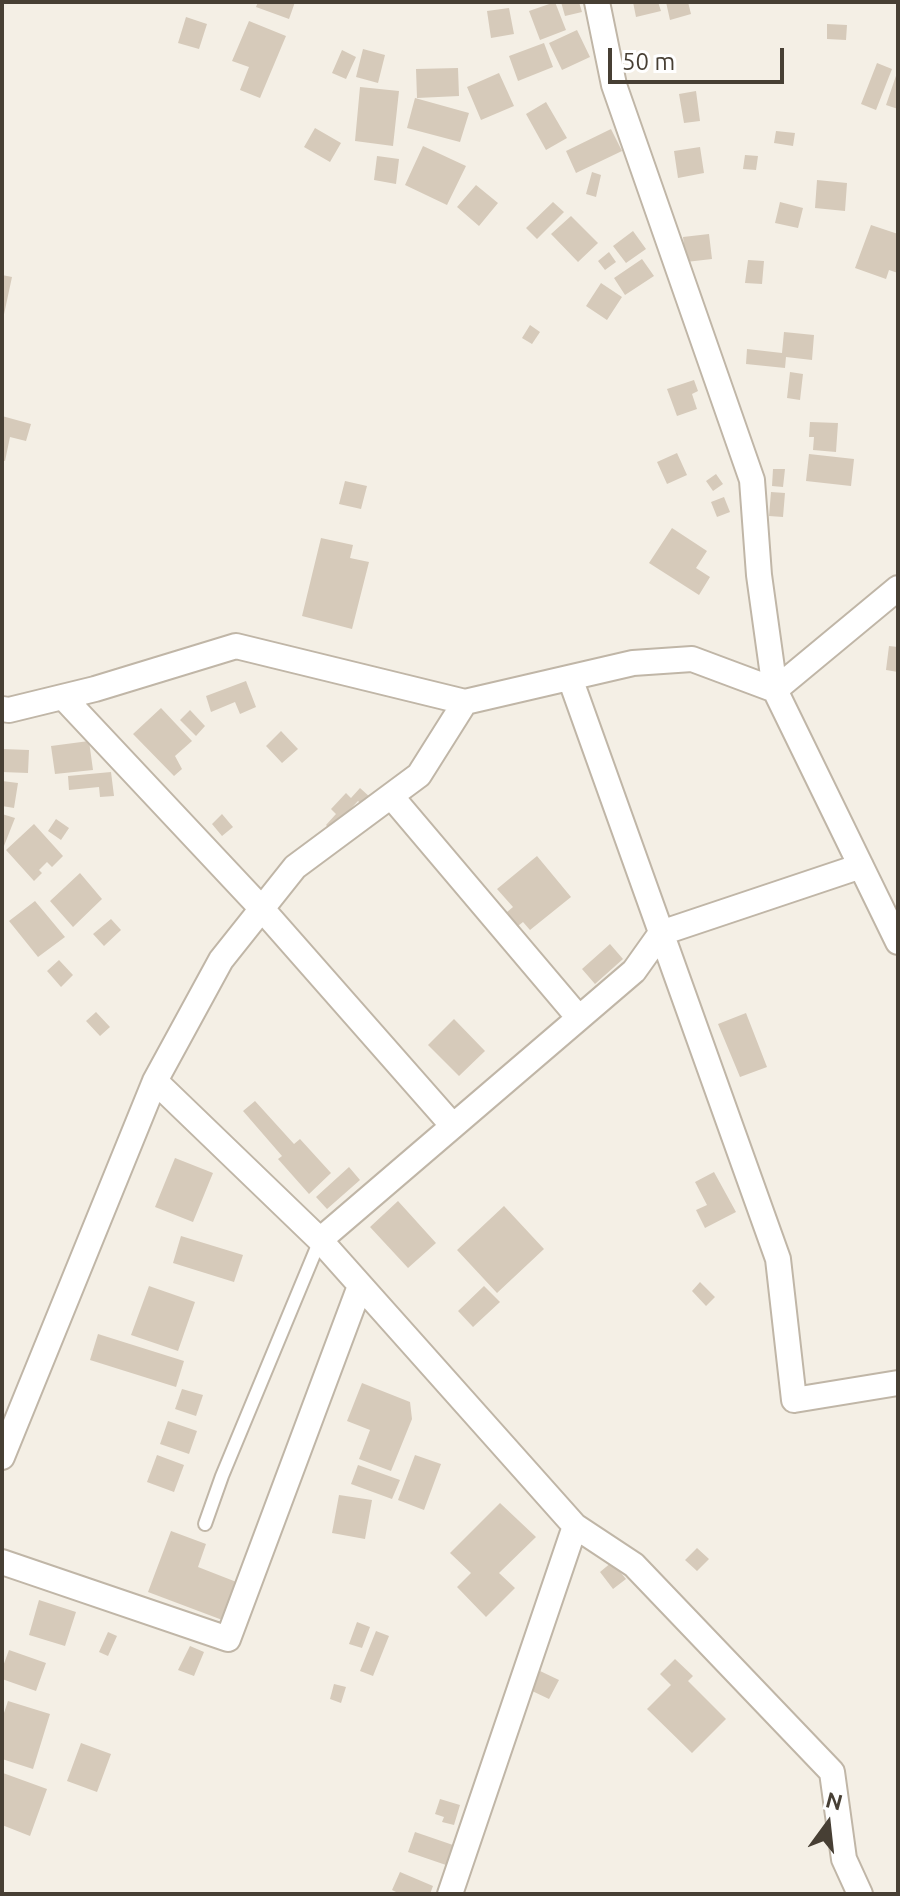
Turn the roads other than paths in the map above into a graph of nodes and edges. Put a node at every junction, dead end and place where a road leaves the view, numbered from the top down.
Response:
1 (597, 2) edge
2 (898, 588) edge
3 (570, 678) junction
4 (775, 690) junction
5 (63, 697) junction
6 (465, 702) junction
7 (2, 709) edge
8 (391, 796) junction
9 (861, 866) junction
10 (262, 909) junction
11 (661, 933) junction
12 (898, 942) edge
13 (579, 1018) junction
14 (155, 1081) junction
15 (453, 1126) junction
16 (320, 1240) junction
17 (360, 1286) junction
18 (898, 1383) edge
19 (2, 1457) edge
20 (205, 1524) dead end
21 (575, 1526) junction
22 (2, 1562) edge
23 (450, 1894) edge
24 (860, 1894) edge

1 - 4 street
2 - 4 street
3 - 4 street
3 - 6 street
3 - 11 street
4 - 9 street
5 - 6 street
5 - 7 street
5 - 10 street
6 - 8 street
8 - 10 street
8 - 13 street
9 - 11 street
9 - 12 street
10 - 14 street
10 - 15 street
11 - 13 street
11 - 18 street
13 - 15 street
14 - 16 street
14 - 19 street
15 - 16 street
16 - 17 street
16 - 20 lane
17 - 21 street
17 - 22 street
21 - 23 street
21 - 24 street

